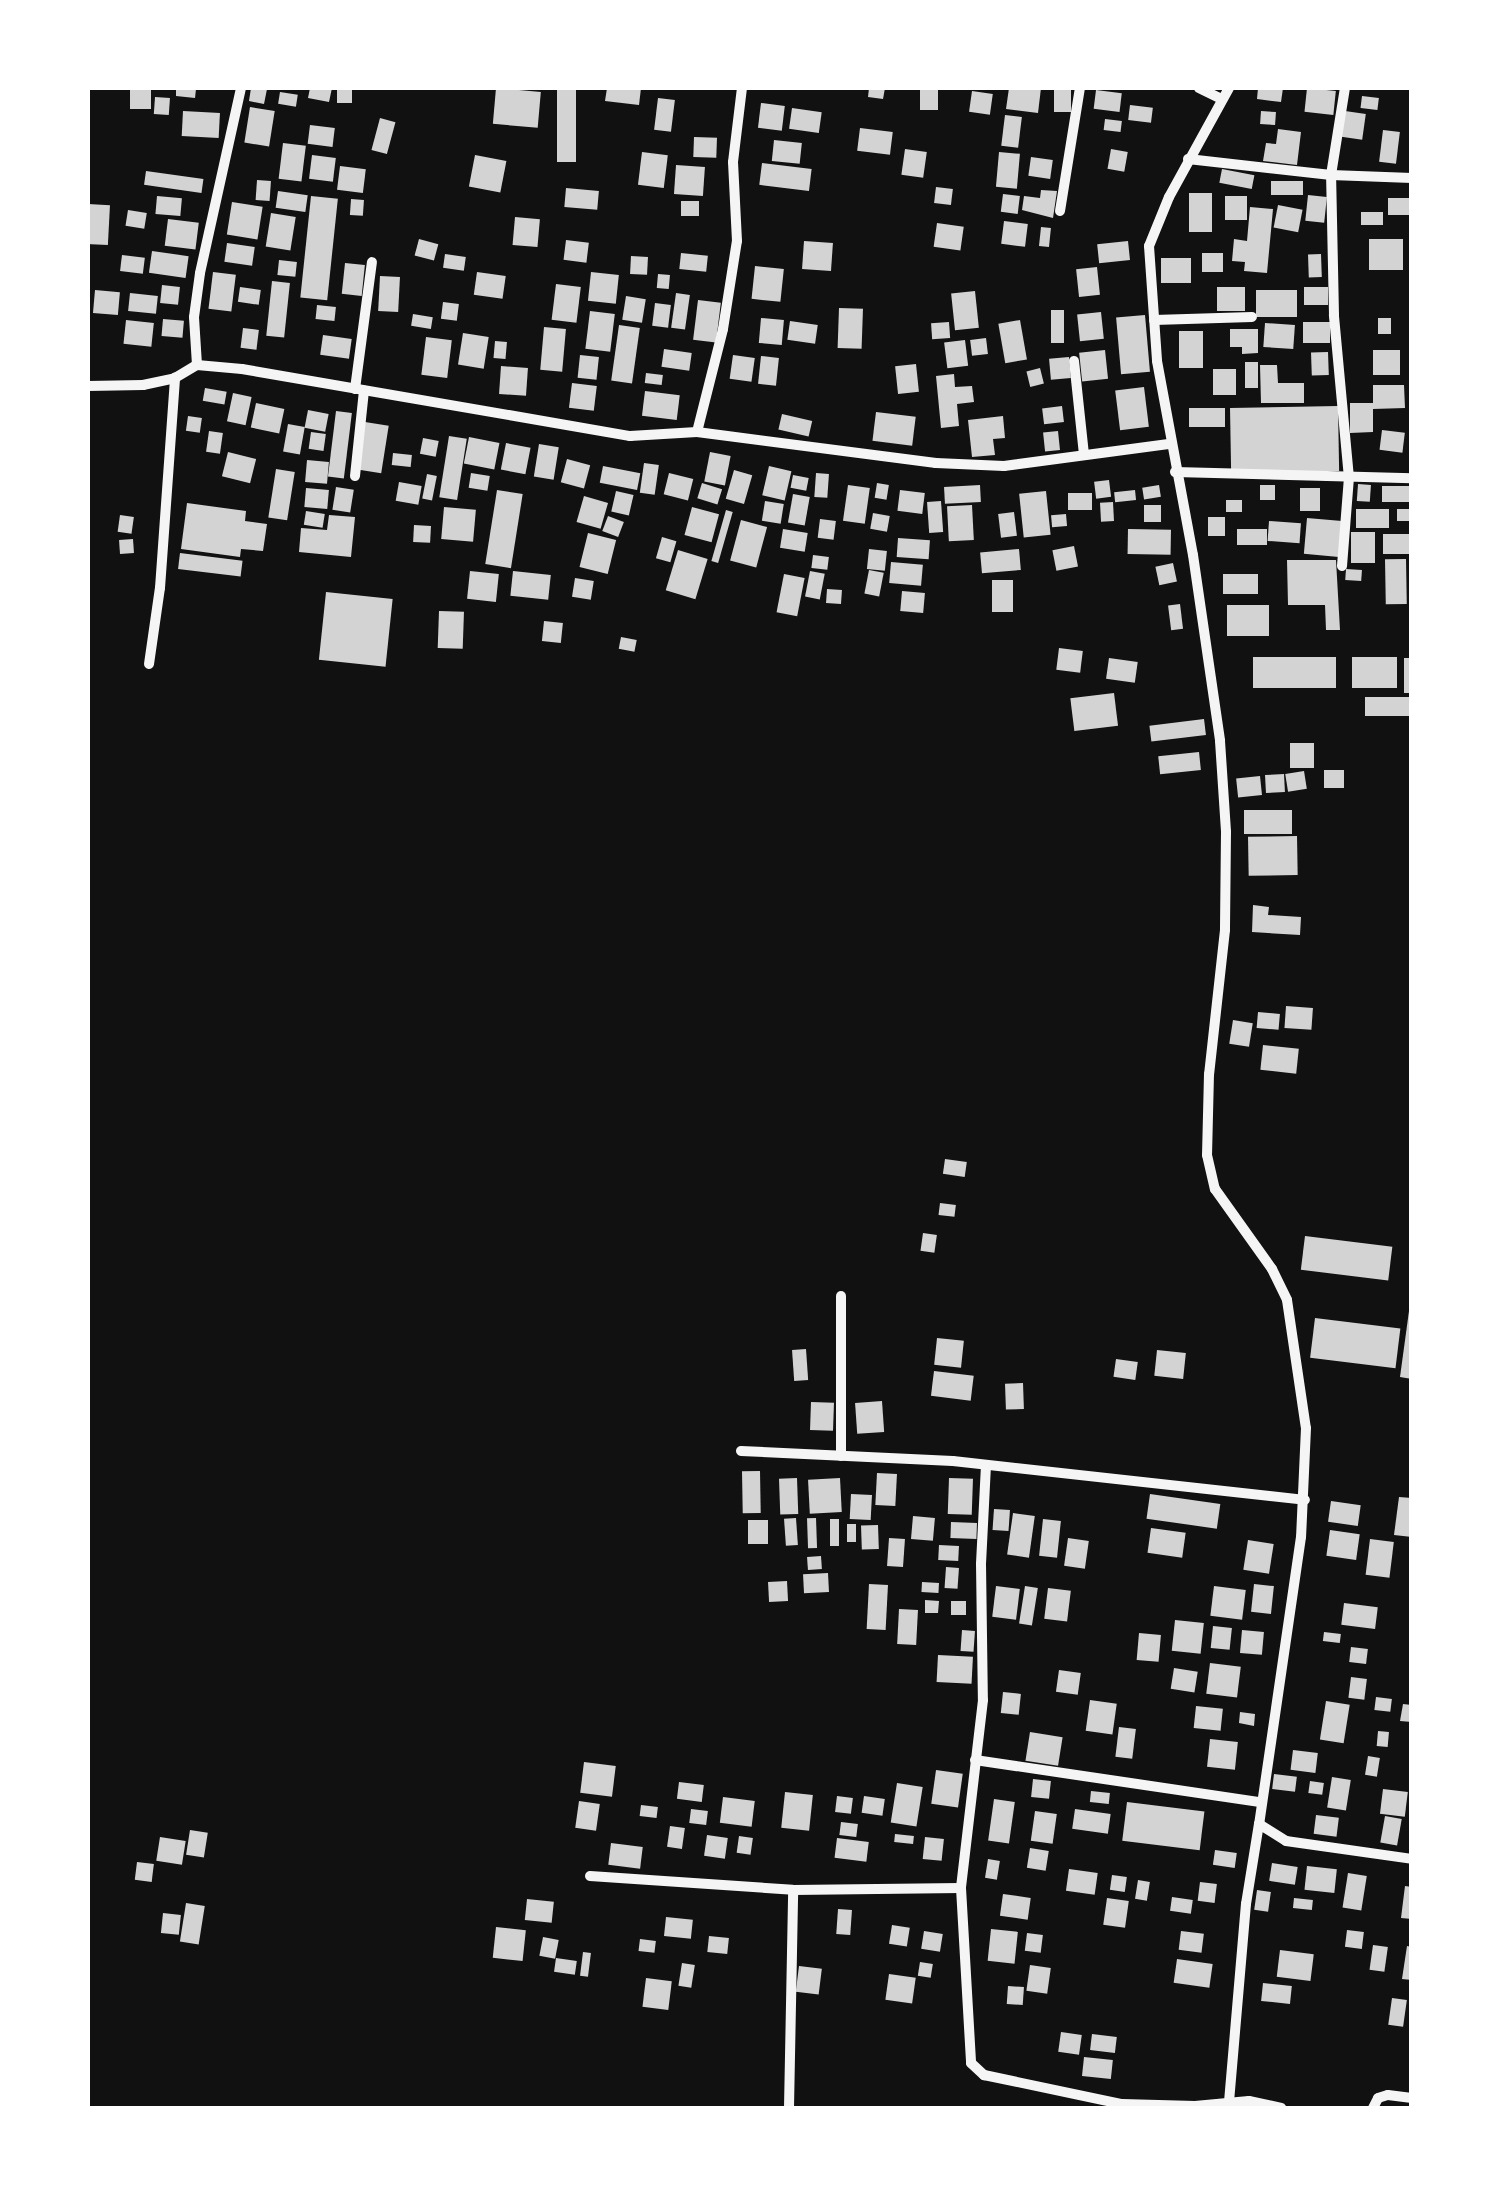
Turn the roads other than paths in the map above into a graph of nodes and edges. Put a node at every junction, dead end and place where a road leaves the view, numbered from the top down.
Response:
1 (241, 88) edge
2 (742, 88) edge
3 (1080, 88) edge
4 (1200, 88) edge
5 (1228, 88) edge
6 (1345, 88) edge
7 (1222, 100) junction
8 (1188, 159) junction
9 (1330, 175) junction
10 (1412, 178) edge
11 (1060, 211) dead end
12 (372, 262) dead end
13 (1252, 317) dead end
14 (1154, 320) junction
15 (1074, 361) dead end
16 (196, 365) junction
17 (175, 378) junction
18 (88, 386) edge
19 (360, 390) junction
20 (697, 432) junction
21 (1170, 444) junction
22 (1084, 454) junction
23 (1175, 472) junction
24 (355, 476) dead end
25 (1349, 478) junction
26 (1412, 478) edge
27 (1342, 566) dead end
28 (149, 664) dead end
29 (841, 1296) dead end
30 (741, 1451) dead end
31 (840, 1456) junction
32 (986, 1465) junction
33 (1305, 1500) junction
34 (975, 1760) junction
35 (1260, 1802) junction
36 (1259, 1824) junction
37 (1412, 1859) edge
38 (590, 1876) dead end
39 (961, 1888) junction
40 (793, 1890) junction
41 (1412, 2098) edge
42 (1228, 2102) junction
43 (788, 2108) edge
44 (1280, 2108) edge
45 (1374, 2108) edge

1 - 16 street
2 - 20 street
3 - 11 street
4 - 7 street
5 - 7 street
6 - 9 street
7 - 8 street
8 - 9 street
8 - 14 street
9 - 10 street
9 - 25 street
12 - 19 street
13 - 14 street
14 - 21 street
15 - 22 street
16 - 17 street
16 - 19 street
17 - 18 street
17 - 28 street
19 - 20 street
19 - 24 street
20 - 22 street
21 - 22 street
21 - 23 street
23 - 25 street
23 - 33 street
25 - 26 street
25 - 27 street
29 - 31 street
30 - 31 street
31 - 32 street
32 - 33 street
32 - 34 street
33 - 35 street
34 - 35 street
34 - 39 street
35 - 36 street
36 - 37 street
36 - 42 street
38 - 40 street
39 - 40 street
39 - 42 street
40 - 43 street
41 - 45 street
42 - 44 street

